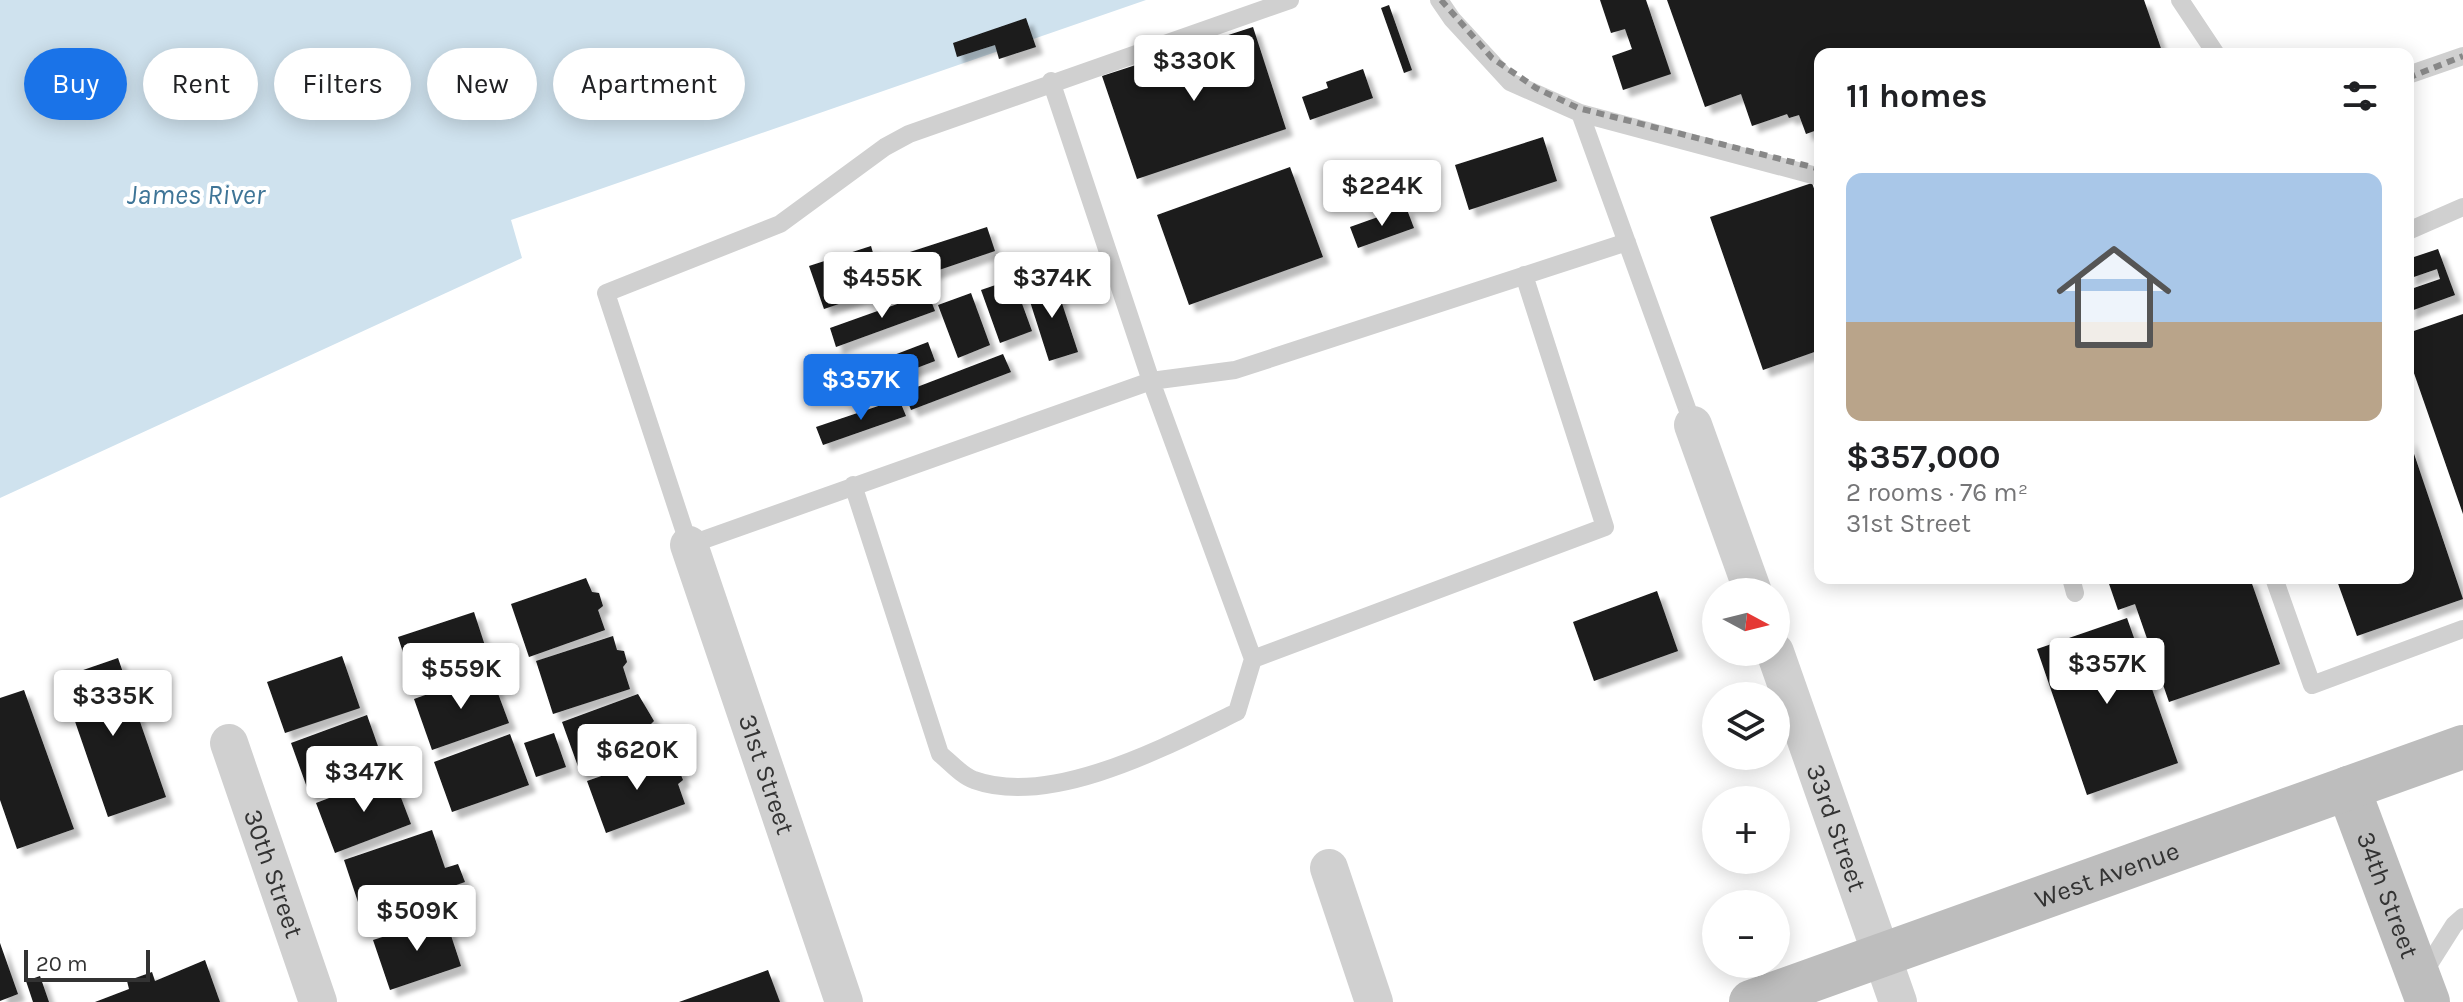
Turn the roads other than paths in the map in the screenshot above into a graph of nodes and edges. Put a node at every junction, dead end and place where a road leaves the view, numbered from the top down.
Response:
1 (1290, 0) edge
2 (1439, 0) edge
3 (2180, 0) edge
4 (2212, 48) edge
5 (2463, 56) edge
6 (2414, 73) edge
7 (1051, 81) junction
8 (1580, 113) junction
9 (1814, 175) edge
10 (2463, 207) edge
11 (2414, 228) edge
12 (1627, 242) junction
13 (1524, 275) junction
14 (1151, 381) junction
15 (1693, 425) joint
16 (853, 485) junction
17 (689, 545) junction
18 (1748, 578) edge
19 (2276, 584) edge
20 (2463, 629) edge
21 (1253, 659) junction
22 (1780, 666) edge
23 (229, 743) dead end
24 (2463, 747) edge
25 (2348, 788) junction
26 (1329, 868) dead end
27 (2463, 917) edge
28 (1882, 957) junction
29 (2424, 990) edge
30 (318, 1002) edge
31 (844, 1002) edge
32 (1374, 1002) edge
33 (1751, 1002) edge
34 (1898, 1002) edge

1 - 7 lane
2 - 8 lane
3 - 4 lane
5 - 6 lane
7 - 14 lane
7 - 17 lane
8 - 9 lane
8 - 12 lane
10 - 11 lane
12 - 13 lane
12 - 15 lane
13 - 14 lane
13 - 21 lane
14 - 16 lane
14 - 21 lane
15 - 18 street
16 - 17 lane
16 - 21 lane
17 - 31 street, 31st Street
19 - 20 lane
22 - 28 street, 33rd Street
23 - 30 street, 30th Street
24 - 25 street, West Avenue
25 - 28 street, West Avenue
25 - 29 street, 34th Street
26 - 32 street
27 - 29 lane
28 - 33 street, West Avenue
28 - 34 street, 33rd Street

